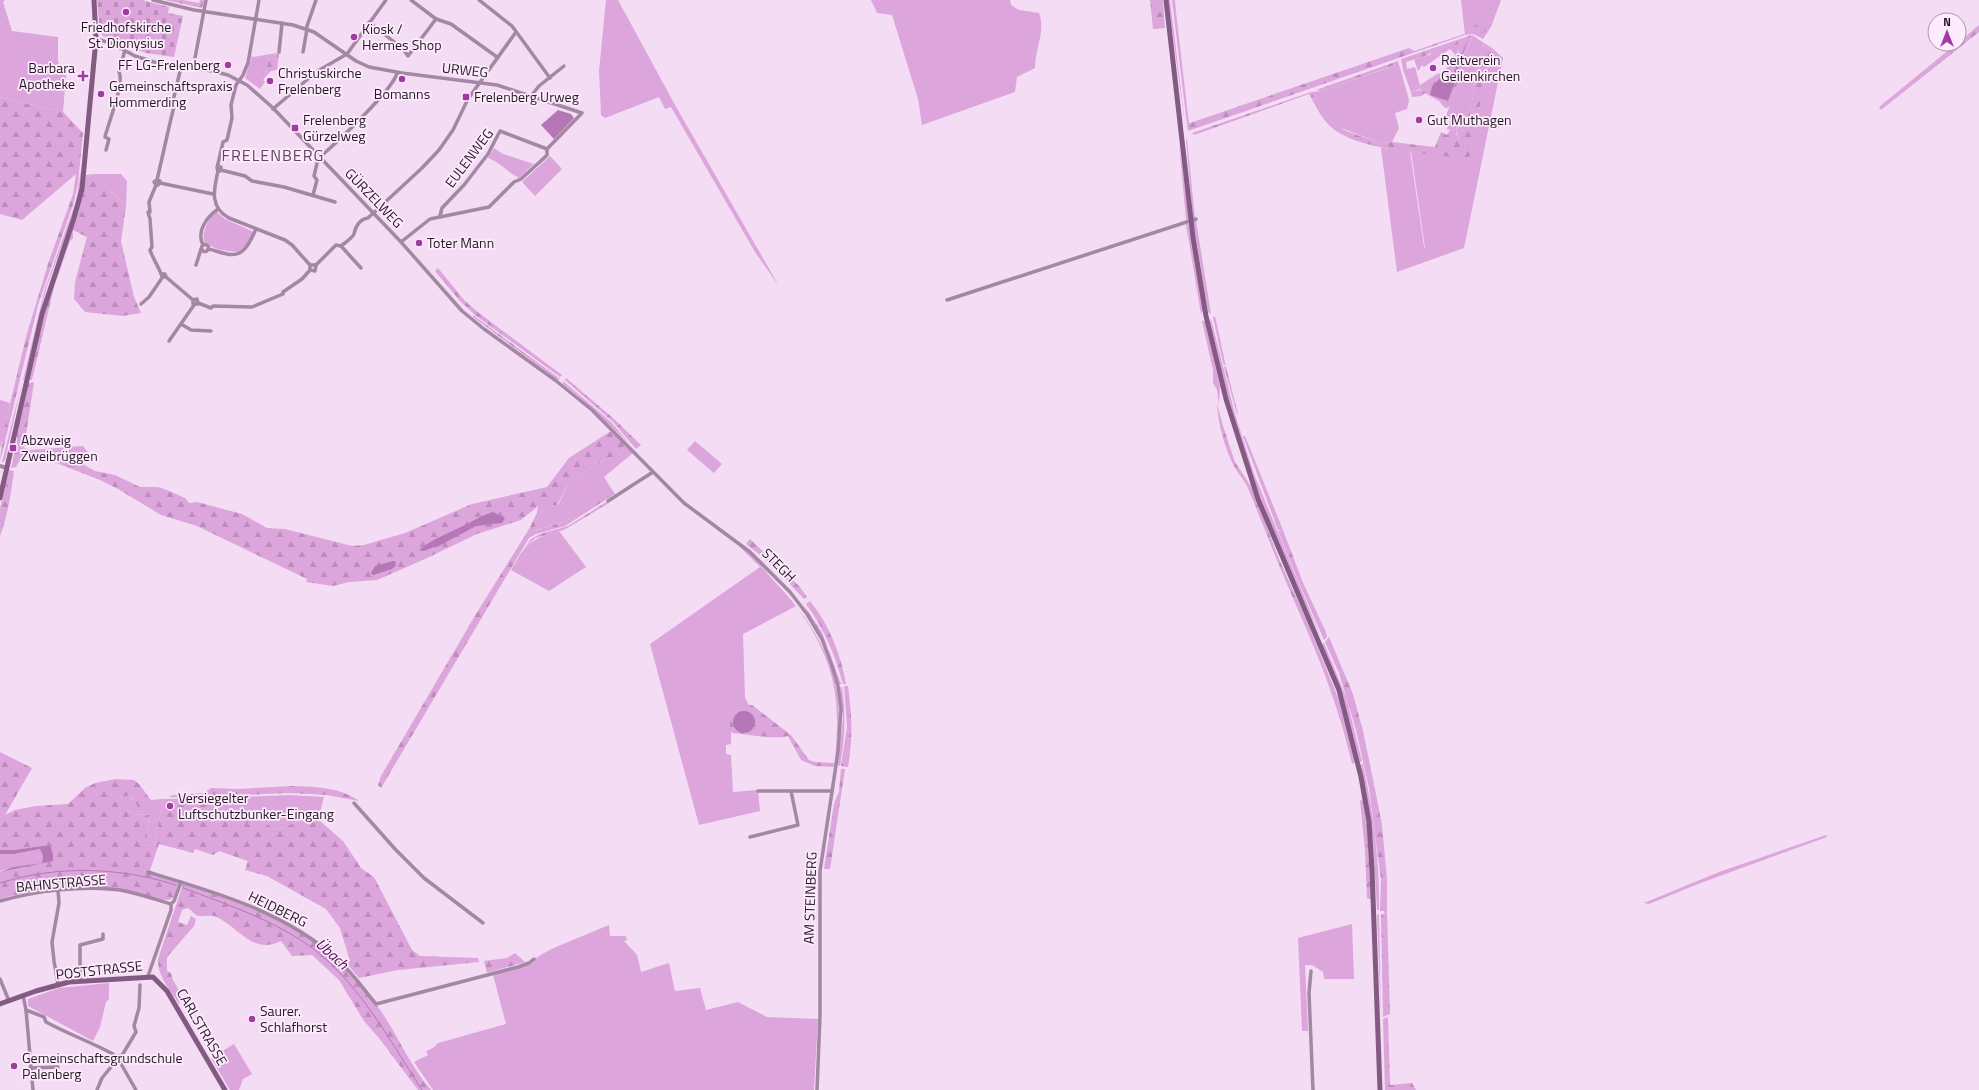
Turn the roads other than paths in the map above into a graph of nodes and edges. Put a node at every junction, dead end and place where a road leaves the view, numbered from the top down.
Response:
1 (94, 0) edge
2 (153, 0) edge
3 (206, 0) edge
4 (259, 0) edge
5 (316, 0) edge
6 (386, 0) edge
7 (411, 0) edge
8 (479, 0) edge
9 (1166, 0) edge
10 (204, 12) junction
11 (256, 19) junction
12 (436, 19) junction
13 (369, 22) junction
14 (282, 23) junction
15 (306, 29) junction
16 (516, 32) junction
17 (96, 39) junction
18 (125, 50) junction
19 (279, 52) dead end
20 (303, 52) dead end
21 (347, 54) junction
22 (497, 57) junction
23 (195, 58) dead end
24 (564, 66) dead end
25 (181, 67) junction
26 (397, 73) junction
27 (550, 78) junction
28 (239, 81) junction
29 (479, 82) junction
30 (531, 96) junction
31 (273, 109) junction
32 (547, 149) junction
33 (106, 150) dead end
34 (320, 158) junction
35 (219, 169) junction
36 (156, 180) junction
37 (160, 183) junction
38 (156, 185) junction
39 (213, 194) junction
40 (313, 195) junction
41 (335, 202) dead end
42 (218, 210) junction
43 (373, 213) junction
44 (440, 216) junction
45 (1194, 220) junction
46 (256, 229) junction
47 (401, 242) junction
48 (342, 246) junction
49 (202, 247) junction
50 (196, 264) dead end
51 (310, 265) junction
52 (316, 265) junction
53 (361, 268) dead end
54 (310, 270) junction
55 (163, 276) junction
56 (947, 300) dead end
57 (141, 304) dead end
58 (196, 304) junction
59 (180, 324) junction
60 (211, 331) dead end
61 (169, 341) dead end
62 (609, 426) joint
63 (0, 466) edge
64 (7, 468) junction
65 (653, 472) junction
66 (0, 498) edge
67 (608, 501) dead end
68 (840, 709) joint
69 (758, 791) dead end
70 (791, 791) junction
71 (832, 791) junction
72 (354, 803) dead end
73 (750, 837) dead end
74 (148, 872) dead end
75 (181, 882) junction
76 (58, 891) junction
77 (0, 901) edge
78 (171, 904) junction
79 (483, 923) dead end
80 (103, 934) dead end
81 (534, 959) dead end
82 (1311, 971) dead end
83 (148, 976) junction
84 (0, 979) edge
85 (156, 979) joint
86 (80, 981) junction
87 (58, 984) junction
88 (140, 985) dead end
89 (23, 995) junction
90 (9, 1001) junction
91 (0, 1004) edge
92 (26, 1010) junction
93 (117, 1060) junction
94 (58, 1067) dead end
95 (30, 1068) junction
96 (33, 1090) edge
97 (97, 1090) edge
98 (136, 1090) edge
99 (225, 1090) edge
100 (816, 1090) edge
101 (1313, 1090) edge
102 (1380, 1090) edge

1 - 17 main road
2 - 10 street, URWEG
3 - 10 street
4 - 11 street
5 - 15 street
6 - 13 street
7 - 12 street
8 - 16 street
9 - 45 main road
10 - 11 street, URWEG
10 - 23 street
11 - 14 street, URWEG
11 - 28 street
12 - 13 street
12 - 22 street
13 - 21 street
14 - 15 street, URWEG
14 - 19 street
15 - 20 street
15 - 21 street, URWEG
16 - 22 street
16 - 27 street
17 - 18 street, GÜRZELWEG
17 - 64 main road
18 - 25 street, GÜRZELWEG
18 - 33 street
21 - 26 street, URWEG
21 - 31 street
22 - 29 street
24 - 27 street
25 - 28 street, GÜRZELWEG
25 - 36 street
26 - 29 street, URWEG
26 - 34 street
27 - 30 street
28 - 31 street, GÜRZELWEG
28 - 35 street
29 - 30 street, URWEG
29 - 43 street
30 - 32 street, URWEG
31 - 34 street, GÜRZELWEG
32 - 44 street
32 - 44 street, EULENWEG
34 - 40 street
34 - 43 street, GÜRZELWEG
35 - 39 street
35 - 40 street
36 - 37 street
36 - 38 street
37 - 38 street
37 - 39 street
38 - 55 street
39 - 42 street
40 - 41 street
42 - 46 street
42 - 49 street
43 - 47 street, GÜRZELWEG
43 - 48 street
44 - 47 street
45 - 56 street
45 - 102 main road
46 - 49 street
46 - 51 street
47 - 62 street, GÜRZELWEG
48 - 52 street
48 - 53 street
49 - 50 street
51 - 52 street
51 - 54 street
52 - 54 street
54 - 58 street
55 - 57 street
55 - 58 street
58 - 59 street
59 - 60 street
59 - 61 street
62 - 65 street, STEGH
63 - 64 street
64 - 66 main road
65 - 67 street
65 - 68 street, STEGH
68 - 71 street, AM STEINBERG
69 - 70 street
70 - 71 street
70 - 73 street
71 - 100 street, AM STEINBERG
72 - 79 street
74 - 75 street, HEIDBERG
75 - 78 street
75 - 81 street, HEIDBERG
76 - 77 street, BAHNSTRASSE
76 - 78 street, BAHNSTRASSE
76 - 87 street
78 - 83 street
80 - 86 street
82 - 101 street
83 - 85 main road, POSTSTRASSE
83 - 86 main road, POSTSTRASSE
84 - 90 street
85 - 99 main road, CARLSTRASSE
86 - 87 main road, POSTSTRASSE
87 - 89 main road, POSTSTRASSE
88 - 93 street
89 - 90 main road, POSTSTRASSE
89 - 92 street
90 - 91 main road, POSTSTRASSE
92 - 93 street
92 - 95 street
93 - 97 street
93 - 98 street
94 - 95 street
95 - 96 street

